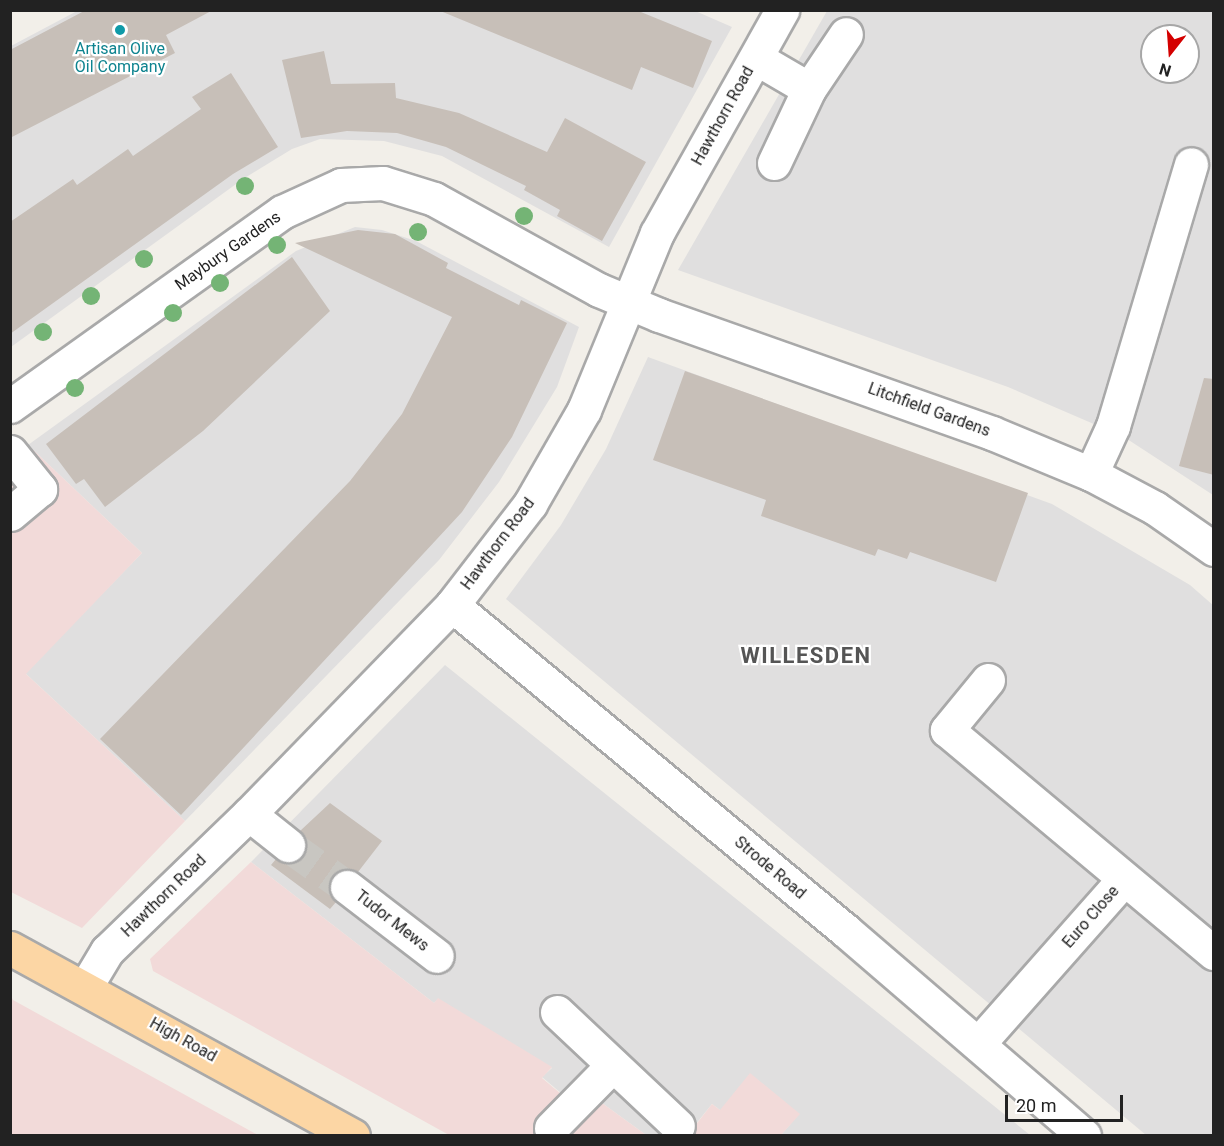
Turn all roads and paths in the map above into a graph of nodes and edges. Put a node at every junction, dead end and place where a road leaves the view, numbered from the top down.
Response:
1 (782, 10) edge
2 (846, 34) dead end
3 (756, 58) junction
4 (809, 89) junction
5 (774, 163) dead end
6 (1191, 164) dead end
7 (629, 302) junction
8 (10, 406) edge
9 (10, 453) edge
10 (1091, 474) junction
11 (10, 514) edge
12 (1214, 549) edge
13 (452, 605) junction
14 (988, 680) dead end
15 (249, 814) junction
16 (288, 845) tunnel mouth
17 (1124, 879) junction
18 (347, 887) tunnel mouth
19 (10, 948) edge
20 (1214, 953) edge
21 (437, 956) dead end
22 (86, 986) junction
23 (557, 1012) dead end
24 (978, 1044) junction
25 (613, 1065) junction
26 (678, 1126) dead end
27 (550, 1128) dead end
28 (353, 1136) edge
29 (1084, 1136) edge

1 - 3 street, Hawthorn Road
2 - 4 street
3 - 4 street
3 - 7 street, Hawthorn Road
4 - 5 street
6 - 10 street
7 - 8 street, Maybury Gardens
7 - 10 street, Litchfield Gardens
7 - 13 street, Hawthorn Road
9 - 11 street
10 - 12 street, Litchfield Gardens
13 - 15 street, Hawthorn Road
13 - 24 street, Strode Road
14 - 17 street, Euro Close
15 - 16 street
15 - 22 street, Hawthorn Road
17 - 20 street
17 - 24 street, Euro Close
18 - 21 street, Tudor Mews
19 - 22 main road, High Road
22 - 28 main road, High Road
23 - 25 street
24 - 29 street, Strode Road
25 - 26 street
25 - 27 street

